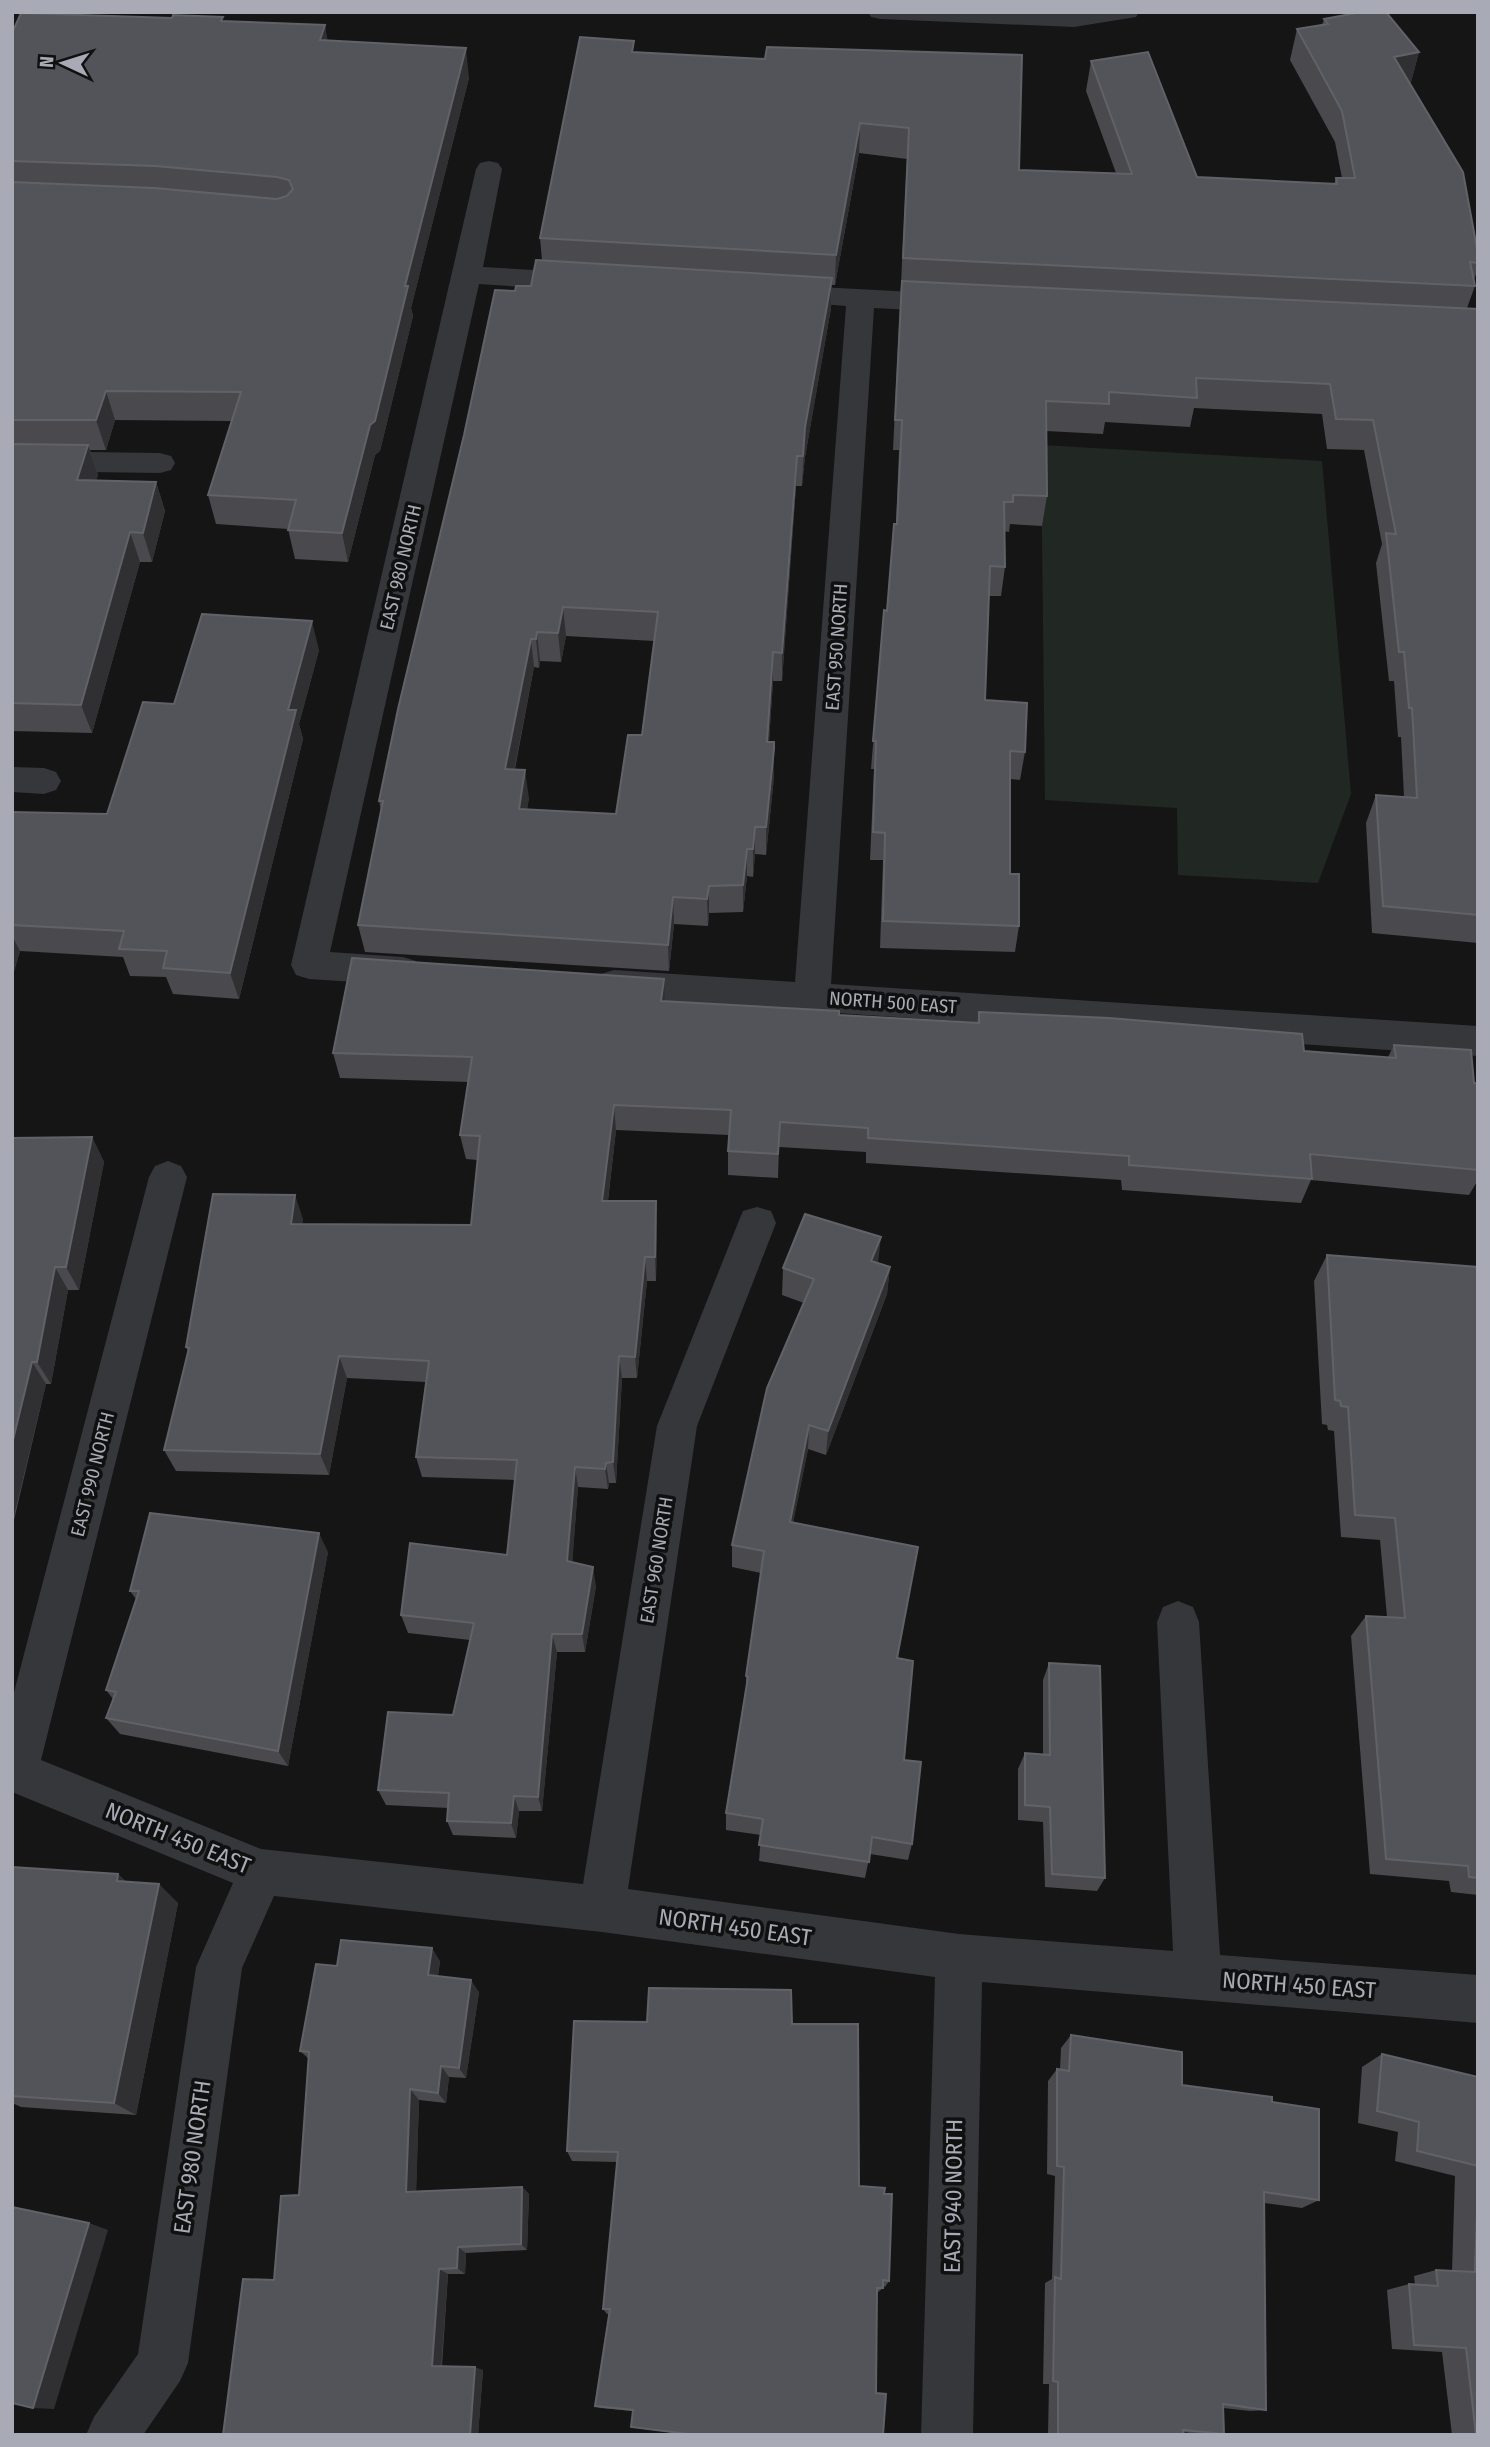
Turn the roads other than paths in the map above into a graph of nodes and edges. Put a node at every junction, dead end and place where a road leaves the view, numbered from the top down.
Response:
1 (880, 12) edge
2 (1127, 12) edge
3 (489, 169) dead end
4 (467, 275) junction
5 (617, 284) edge
6 (752, 292) edge
7 (861, 298) junction
8 (971, 304) edge
9 (12, 461) edge
10 (160, 463) dead end
11 (435, 973) edge
12 (588, 982) edge
13 (812, 996) junction
14 (1478, 1041) edge
15 (168, 1177) dead end
16 (757, 1223) dead end
17 (1178, 1622) dead end
18 (14, 1771) edge
19 (261, 1872) junction
20 (602, 1909) junction
21 (959, 1956) junction
22 (1198, 1978) junction
23 (1478, 1999) edge
24 (112, 2435) edge
25 (947, 2435) edge

1 - 2 street
3 - 4 street, EAST 980 NORTH
4 - 5 street
4 - 11 street, EAST 980 NORTH
6 - 7 street
7 - 8 street
7 - 13 street, EAST 950 NORTH
9 - 10 street
12 - 13 street, NORTH 500 EAST
13 - 14 street, NORTH 500 EAST
15 - 18 street, EAST 990 NORTH
16 - 20 street, EAST 960 NORTH
17 - 22 street
18 - 19 street, NORTH 450 EAST
19 - 20 street, NORTH 450 EAST
19 - 24 street, EAST 980 NORTH
20 - 21 street, NORTH 450 EAST
21 - 22 street, NORTH 450 EAST
21 - 25 street, EAST 940 NORTH
22 - 23 street, NORTH 450 EAST

